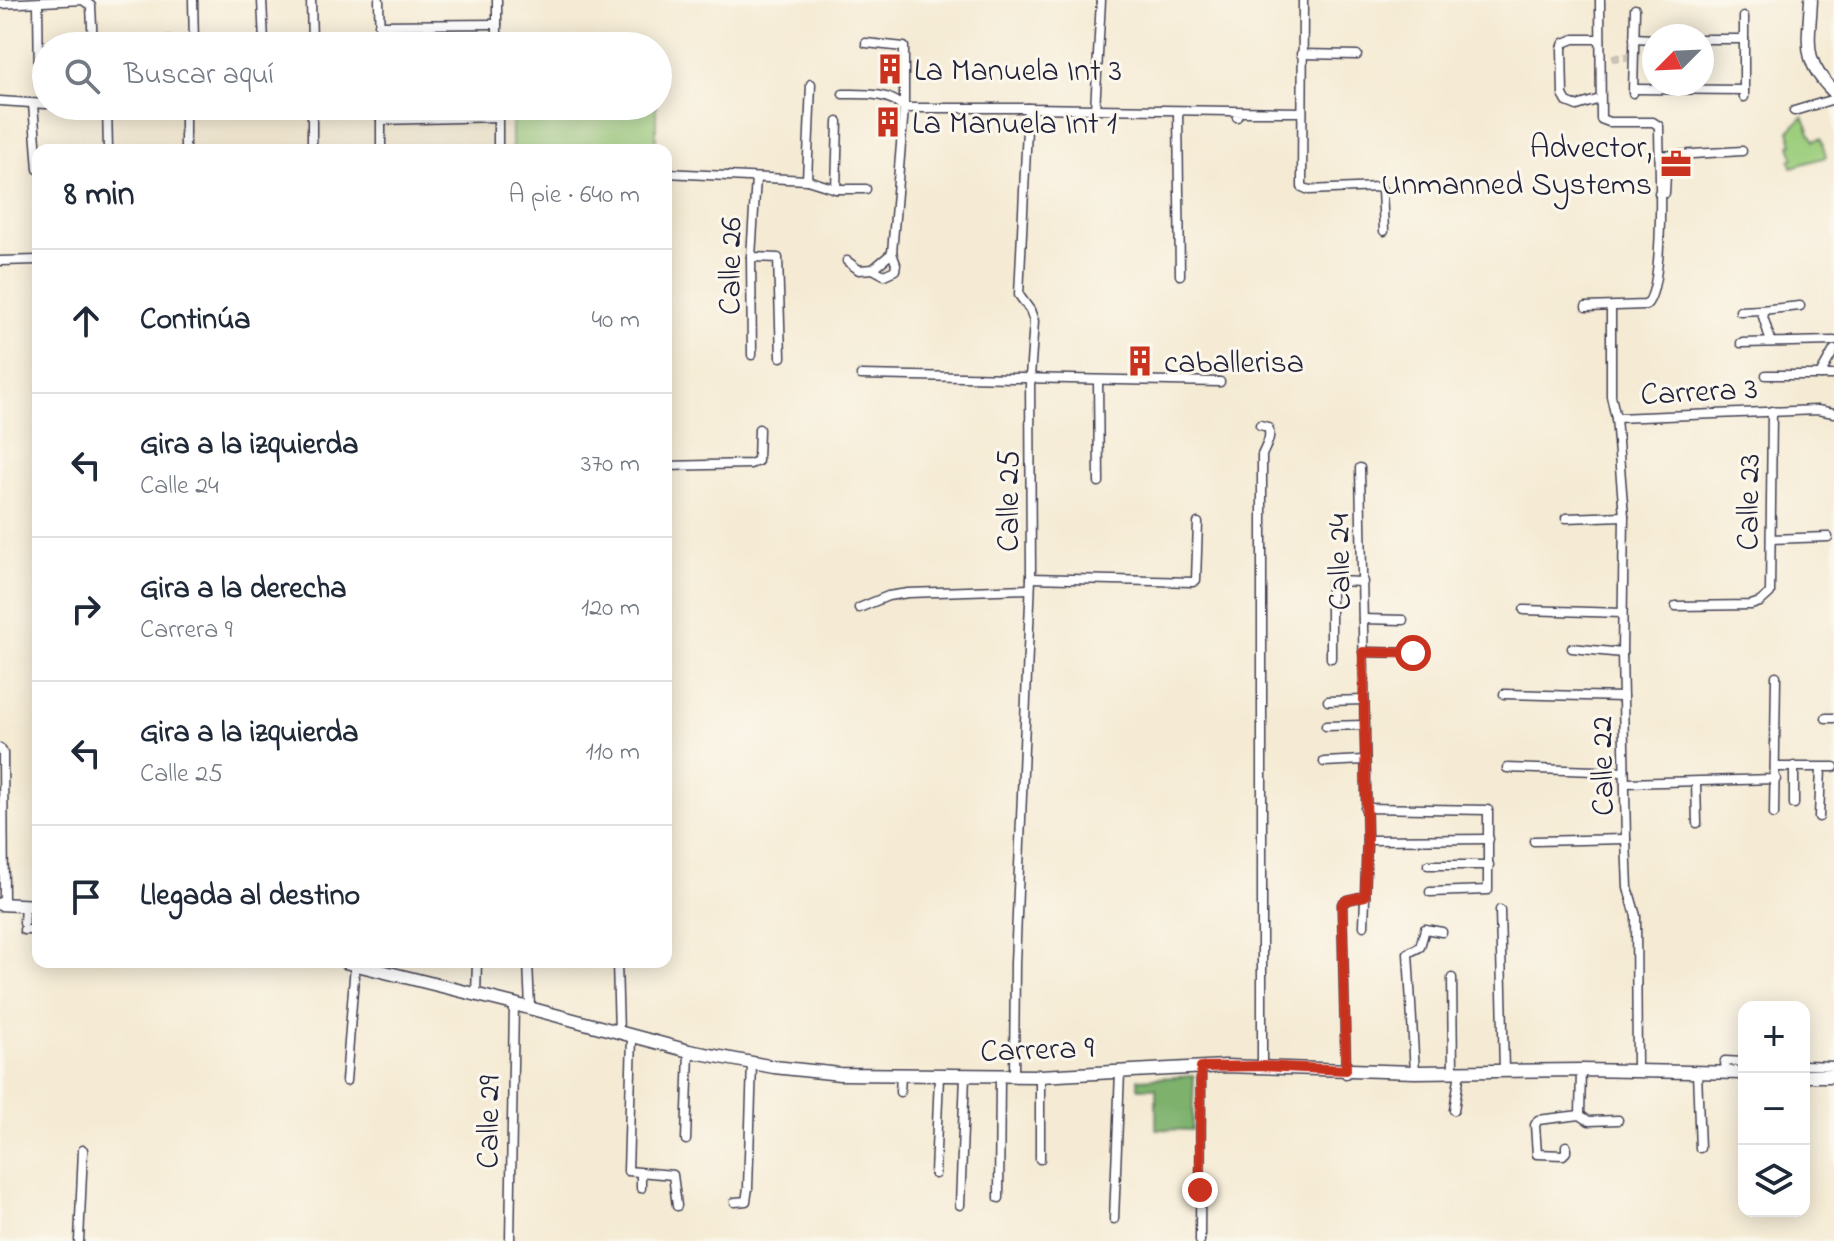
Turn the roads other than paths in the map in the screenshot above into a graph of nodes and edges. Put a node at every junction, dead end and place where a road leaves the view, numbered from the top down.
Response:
1 (193, 0) edge
2 (262, 0) edge
3 (311, 0) edge
4 (379, 0) edge
5 (497, 0) edge
6 (1101, 0) edge
7 (1303, 0) edge
8 (1600, 0) edge
9 (1811, 0) edge
10 (38, 3) junction
11 (0, 4) edge
12 (1635, 9) dead end
13 (1744, 17) dead end
14 (497, 24) junction
15 (379, 25) junction
16 (428, 25) junction
17 (38, 32) edge
18 (92, 32) edge
19 (194, 32) edge
20 (264, 32) edge
21 (312, 32) edge
22 (379, 32) edge
23 (428, 32) edge
24 (497, 32) edge
25 (1634, 38) junction
26 (1642, 38) edge
27 (1600, 39) junction
28 (1714, 39) edge
29 (1744, 39) junction
30 (866, 43) dead end
31 (1301, 54) junction
32 (1357, 55) dead end
33 (1600, 58) junction
34 (1612, 58) tunnel mouth
35 (811, 84) dead end
36 (1834, 92) edge
37 (843, 94) dead end
38 (1600, 99) junction
39 (1834, 99) edge
40 (0, 101) edge
41 (32, 104) edge
42 (904, 108) junction
43 (1028, 108) junction
44 (1095, 110) junction
45 (1178, 111) junction
46 (1794, 111) dead end
47 (1302, 112) junction
48 (1237, 117) dead end
49 (34, 120) edge
50 (107, 120) edge
51 (185, 120) edge
52 (312, 120) edge
53 (381, 120) edge
54 (498, 120) edge
55 (838, 122) dead end
56 (36, 144) edge
57 (108, 144) edge
58 (185, 144) edge
59 (312, 144) edge
60 (381, 144) edge
61 (498, 144) edge
62 (1742, 151) dead end
63 (1663, 156) junction
64 (672, 173) edge
65 (756, 178) junction
66 (807, 180) junction
67 (836, 189) junction
68 (866, 189) dead end
69 (1384, 231) dead end
70 (892, 253) junction
71 (751, 257) junction
72 (32, 260) edge
73 (0, 261) edge
74 (847, 261) dead end
75 (873, 269) junction
76 (1180, 275) dead end
77 (1800, 306) dead end
78 (1586, 307) dead end
79 (1611, 307) junction
80 (1761, 310) junction
81 (1740, 311) dead end
82 (1834, 341) edge
83 (1771, 342) junction
84 (1741, 343) dead end
85 (1834, 350) edge
86 (752, 355) dead end
87 (781, 357) dead end
88 (861, 375) dead end
89 (1766, 375) dead end
90 (1820, 375) junction
91 (1834, 375) edge
92 (1030, 377) junction
93 (1098, 380) junction
94 (1220, 382) dead end
95 (1772, 411) junction
96 (1834, 413) edge
97 (1616, 418) junction
98 (1260, 425) dead end
99 (759, 429) dead end
100 (672, 466) edge
101 (1360, 468) dead end
102 (1099, 482) dead end
103 (1624, 516) junction
104 (1566, 518) dead end
105 (1198, 523) dead end
106 (1828, 537) dead end
107 (1771, 539) junction
108 (1031, 578) junction
109 (1363, 582) junction
110 (1030, 589) junction
111 (1676, 606) dead end
112 (859, 608) dead end
113 (1524, 610) dead end
114 (1622, 613) junction
115 (1363, 619) junction
116 (1403, 620) dead end
117 (1572, 648) dead end
118 (1363, 652) junction
119 (1413, 653) dead end
120 (1622, 653) junction
121 (1331, 658) dead end
122 (1776, 676) dead end
123 (1504, 694) dead end
124 (1623, 697) junction
125 (1364, 700) junction
126 (1328, 701) dead end
127 (1364, 725) junction
128 (1326, 726) dead end
129 (0, 748) edge
130 (1364, 760) junction
131 (1324, 762) dead end
132 (1794, 766) junction
133 (1775, 767) junction
134 (1834, 767) edge
135 (1507, 768) dead end
136 (1821, 768) junction
137 (1624, 772) junction
138 (1776, 779) junction
139 (1696, 782) junction
140 (1625, 783) junction
141 (1794, 804) dead end
142 (1365, 808) junction
143 (1774, 814) dead end
144 (1819, 817) dead end
145 (1697, 823) dead end
146 (1489, 839) junction
147 (1626, 839) junction
148 (1367, 840) junction
149 (1534, 841) dead end
150 (1428, 865) dead end
151 (1489, 865) junction
152 (1430, 892) dead end
153 (1365, 896) junction
154 (2, 904) edge
155 (31, 905) edge
156 (1500, 910) dead end
157 (1364, 926) dead end
158 (32, 928) edge
159 (1442, 932) dead end
160 (348, 968) edge
161 (390, 968) edge
162 (477, 968) edge
163 (528, 968) edge
164 (618, 968) edge
165 (1452, 978) dead end
166 (476, 994) junction
167 (514, 1004) junction
168 (530, 1008) junction
169 (625, 1035) junction
170 (689, 1051) junction
171 (1738, 1062) edge
172 (752, 1063) junction
173 (1810, 1065) edge
174 (1262, 1066) junction
175 (1834, 1066) edge
176 (1201, 1067) junction
177 (1581, 1070) junction
178 (1504, 1071) junction
179 (1637, 1071) junction
180 (1120, 1072) junction
181 (1346, 1072) junction
182 (1415, 1072) junction
183 (1457, 1072) junction
184 (1697, 1073) junction
185 (1726, 1073) junction
186 (1738, 1073) edge
187 (901, 1076) junction
188 (939, 1076) junction
189 (965, 1076) junction
190 (1000, 1076) junction
191 (1014, 1076) junction
192 (1040, 1076) junction
193 (1810, 1076) edge
194 (1834, 1076) edge
195 (346, 1081) dead end
196 (900, 1092) dead end
197 (1454, 1110) dead end
198 (1580, 1115) junction
199 (1618, 1120) dead end
200 (686, 1140) dead end
201 (1566, 1146) dead end
202 (1700, 1148) dead end
203 (83, 1150) dead end
204 (1040, 1159) dead end
205 (641, 1173) junction
206 (935, 1174) dead end
207 (641, 1188) dead end
208 (999, 1198) dead end
209 (735, 1202) dead end
210 (960, 1205) dead end
211 (677, 1206) dead end
212 (1114, 1219) dead end
213 (79, 1241) edge
214 (510, 1241) edge
215 (1200, 1241) edge

1 - 19 street
2 - 20 street
3 - 21 street
4 - 15 street
5 - 14 street
6 - 44 street
7 - 31 street
8 - 27 street
9 - 36 main road
10 - 11 street
10 - 17 street
10 - 18 street
12 - 25 street
13 - 29 street
14 - 16 street
14 - 24 street
15 - 16 street
15 - 22 street
16 - 23 street
25 - 26 street
25 - 29 street
27 - 33 street
27 - 38 street
28 - 29 street
30 - 42 street
31 - 32 street
31 - 47 street
33 - 34 street
33 - 38 street
35 - 66 street
37 - 42 street
38 - 63 street
39 - 46 street
40 - 41 street
42 - 43 street
42 - 70 street
43 - 44 street
43 - 92 street, Calle 25
44 - 45 street
45 - 47 street
45 - 76 street
47 - 48 street
47 - 69 street
49 - 56 street
50 - 57 street
51 - 58 street
52 - 59 street
53 - 60 street
54 - 61 street
55 - 67 street
62 - 63 street
63 - 79 street
64 - 65 street
65 - 66 street
65 - 71 street, Calle 26
66 - 67 street
67 - 68 street
70 - 75 street
70 - 75 street
71 - 86 street, Calle 26
71 - 87 street
72 - 73 street
74 - 75 street
77 - 80 street
78 - 79 street
79 - 97 street
80 - 81 street
80 - 83 street
82 - 83 street
83 - 84 street
85 - 90 street
88 - 92 street
89 - 90 street
90 - 91 street
92 - 93 street
92 - 108 street, Calle 25
93 - 94 street
93 - 102 street
95 - 96 street, Carrera 3
95 - 97 street, Carrera 3
95 - 107 street, Calle 23
97 - 103 street, Carrera 3
98 - 174 street
99 - 100 street
101 - 109 street, Calle 24
103 - 104 street
103 - 114 street, Calle 22
105 - 108 street
106 - 107 street
107 - 111 street, Calle 23
108 - 110 street, Calle 25
109 - 115 street, Calle 24
109 - 121 street
110 - 112 street
110 - 191 street, Calle 25
113 - 114 street
114 - 120 street, Calle 22
115 - 116 street
115 - 118 street, Calle 24
117 - 120 street
118 - 119 street
118 - 125 street, Calle 24
120 - 124 street, Calle 22
122 - 133 street
123 - 124 street
124 - 137 street, Calle 22
125 - 126 street
125 - 127 street, Calle 24
127 - 128 street
127 - 130 street, Calle 24
129 - 154 street
130 - 131 street
130 - 142 street, Calle 24
132 - 133 street
132 - 136 street
132 - 141 street
133 - 138 street
134 - 136 street
135 - 137 street
136 - 144 street
137 - 140 street, Calle 22
138 - 139 street
138 - 143 street
139 - 140 street
139 - 145 street
140 - 147 street, Calle 22
142 - 146 street
142 - 148 street, Calle 24
146 - 148 street
146 - 151 street
147 - 149 street
147 - 179 street, Calle 22
148 - 153 street, Calle 24
150 - 151 street
151 - 152 street
153 - 157 street, Calle 24
153 - 181 street
154 - 155 main road
155 - 158 street
156 - 178 street
159 - 182 street
160 - 195 street
161 - 166 main road, Carrera 9
162 - 166 street
163 - 168 street
164 - 169 street
165 - 183 street
166 - 167 main road, Carrera 9
167 - 168 main road, Carrera 9
167 - 214 street, Calle 29
168 - 169 main road, Carrera 9
169 - 170 main road, Carrera 9
169 - 205 street
170 - 172 main road, Carrera 9
170 - 200 street
171 - 185 street
172 - 187 main road, Carrera 9
172 - 209 street
173 - 175 street
174 - 176 main road, Carrera 9
174 - 181 main road, Carrera 9
176 - 180 main road, Carrera 9
176 - 215 street
177 - 178 main road, Carrera 9
177 - 179 main road, Carrera 9
177 - 198 street
178 - 183 main road, Carrera 9
179 - 184 main road, Carrera 9
180 - 192 main road, Carrera 9
180 - 212 street
181 - 182 main road, Carrera 9
182 - 183 main road, Carrera 9
183 - 197 street
184 - 185 main road, Carrera 9
184 - 202 street
185 - 186 main road, Carrera 9
187 - 188 main road, Carrera 9
187 - 196 street
188 - 189 main road, Carrera 9
188 - 206 street
189 - 190 main road, Carrera 9
189 - 210 street
190 - 191 main road, Carrera 9
190 - 208 street
191 - 192 main road, Carrera 9
192 - 204 street
193 - 194 main road
198 - 199 street
198 - 201 street
203 - 213 street
205 - 207 street
205 - 211 street

